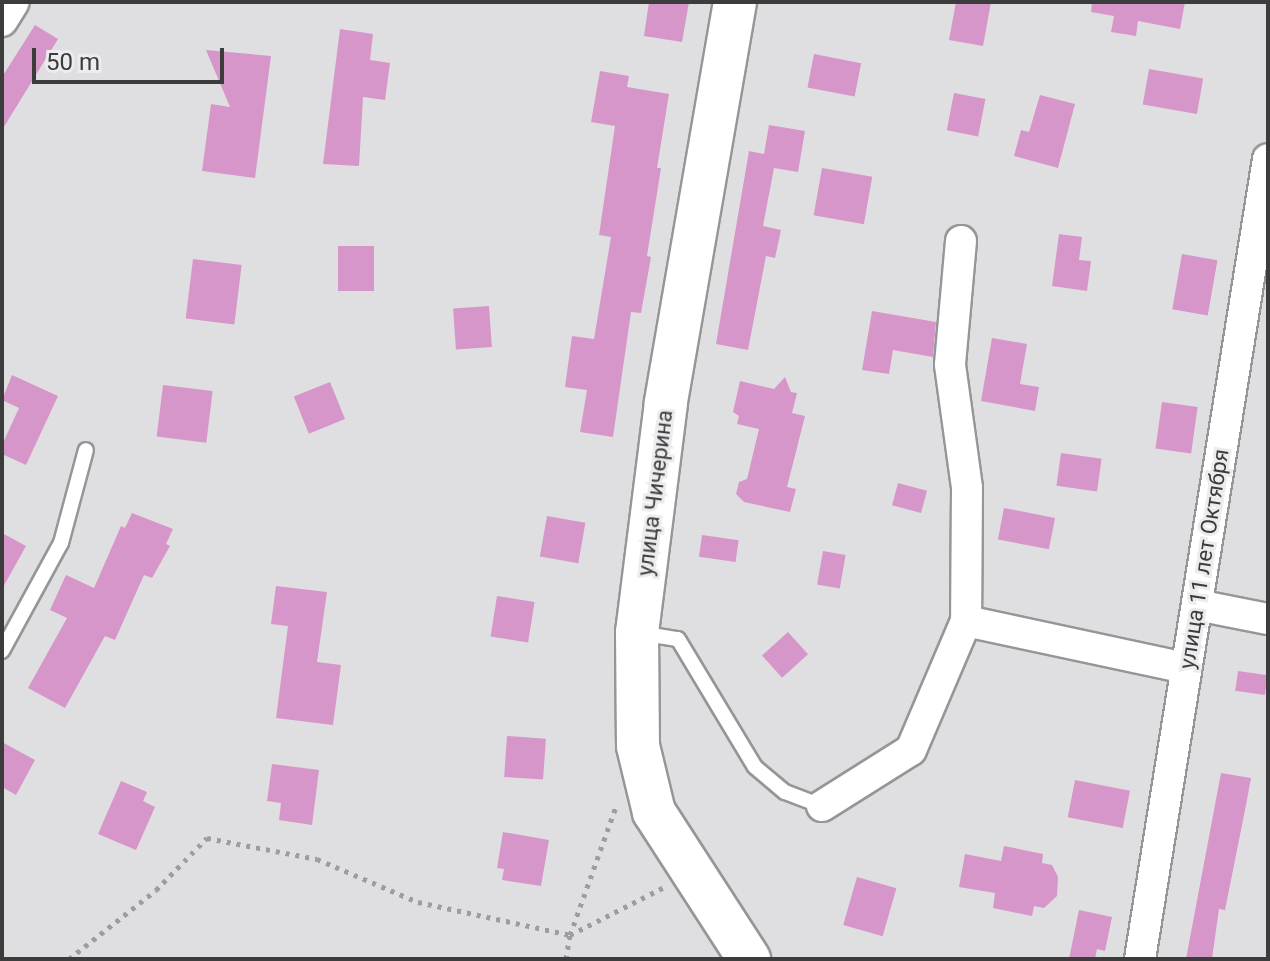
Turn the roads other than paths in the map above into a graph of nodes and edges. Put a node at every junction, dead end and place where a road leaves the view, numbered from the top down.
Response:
1 (14, 2) edge
2 (735, 2) edge
3 (2, 21) edge
4 (1268, 159) edge
5 (961, 241) dead end
6 (86, 450) dead end
7 (1197, 605) junction
8 (1268, 619) edge
9 (966, 621) junction
10 (637, 632) junction
11 (2, 651) edge
12 (1186, 668) junction
13 (822, 806) joint
14 (749, 959) edge
15 (1140, 959) edge

1 - 3 street
2 - 10 street, улица Чичерина
4 - 7 street, улица 11 лет Октября
5 - 9 street
6 - 11 lane
7 - 8 street
7 - 12 street, улица 11 лет Октября
9 - 12 street
9 - 13 street
10 - 13 lane
10 - 14 street, улица Чичерина
12 - 15 street, улица 11 лет Октября

